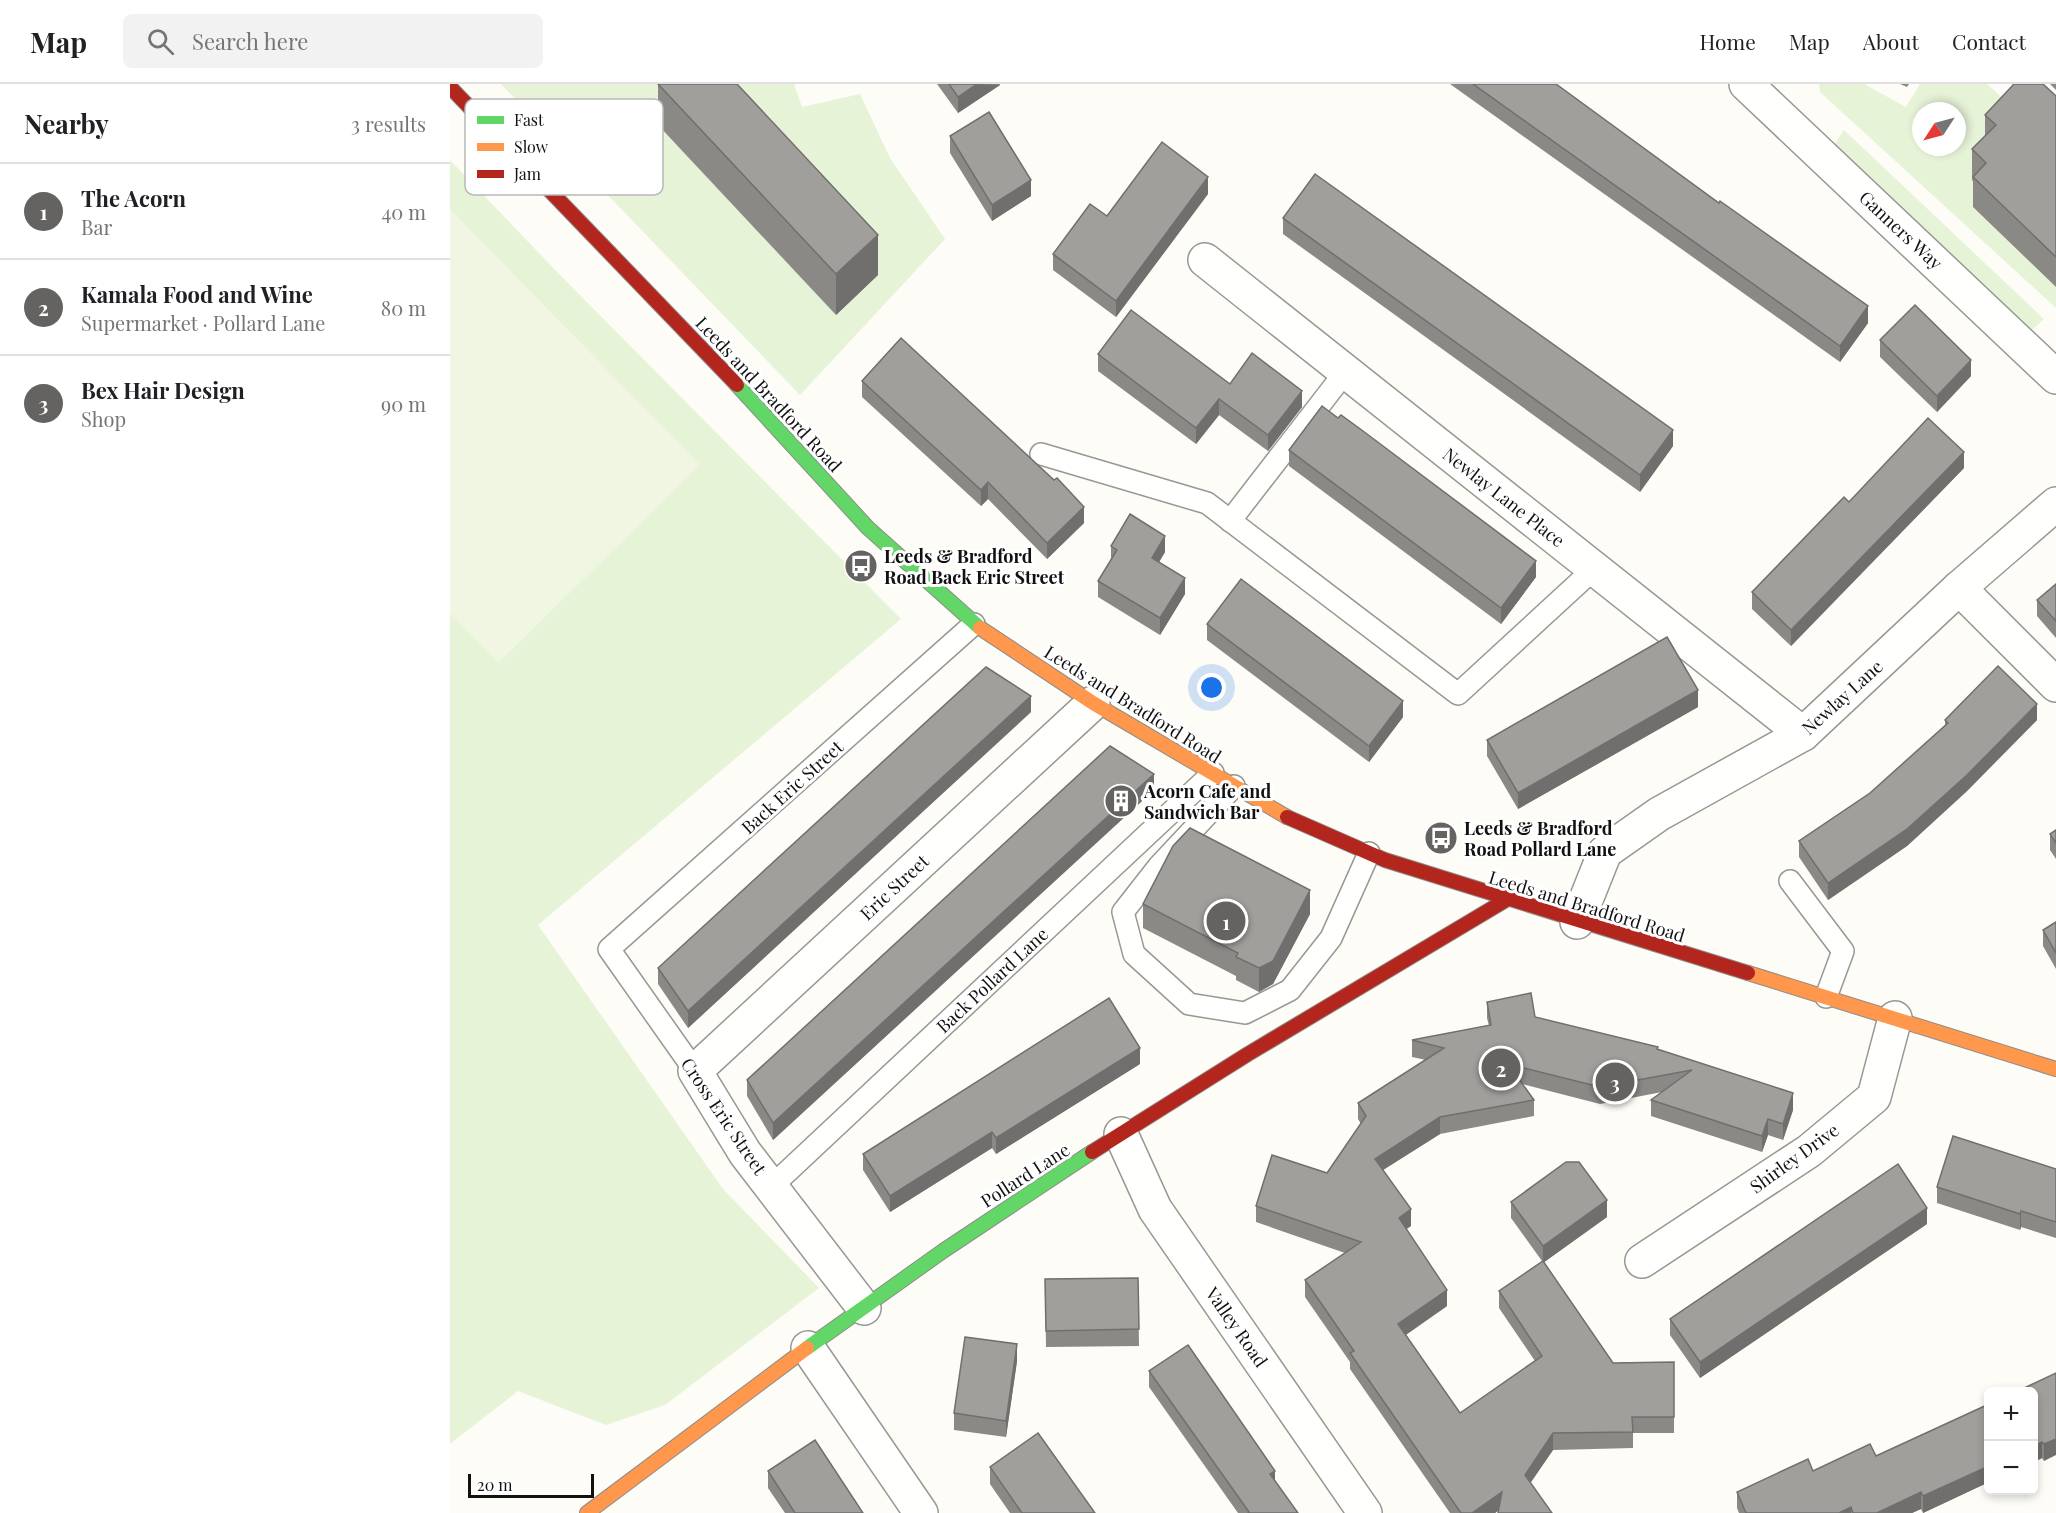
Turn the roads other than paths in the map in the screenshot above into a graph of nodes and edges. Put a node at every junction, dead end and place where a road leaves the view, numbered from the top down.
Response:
1 (1746, 84) edge
2 (450, 87) edge
3 (465, 103) edge
4 (554, 195) edge
5 (1205, 260) dead end
6 (1346, 371) junction
7 (2056, 377) edge
8 (1041, 454) dead end
9 (2056, 504) edge
10 (1230, 521) junction
11 (1594, 568) junction
12 (1959, 588) junction
13 (974, 624) junction
14 (2056, 685) edge
15 (1093, 703) junction
16 (1803, 734) junction
17 (1213, 773) junction
18 (1234, 786) junction
19 (1369, 853) junction
20 (1790, 880) dead end
21 (1506, 900) junction
22 (1577, 922) junction
23 (609, 949) joint
24 (1826, 997) junction
25 (1895, 1018) junction
26 (2056, 1069) edge
27 (695, 1071) junction
28 (1121, 1134) junction
29 (772, 1186) junction
30 (1642, 1261) dead end
31 (864, 1308) junction
32 (808, 1348) junction
33 (587, 1513) edge
34 (921, 1513) edge
35 (1365, 1513) edge

1 - 7 street, Ganners Way
2 - 3 main road, Leeds and Bradford Road
4 - 13 main road, Leeds and Bradford Road
5 - 6 street, Newlay Lane Place
6 - 10 lane
6 - 11 street, Newlay Lane Place
8 - 10 lane
9 - 12 street, Newlay Lane
10 - 11 lane
11 - 16 street, Newlay Lane Place
12 - 14 street
12 - 16 street, Newlay Lane
13 - 15 main road, Leeds and Bradford Road
13 - 23 lane, Back Eric Street
15 - 17 main road, Leeds and Bradford Road
15 - 27 street, Eric Street
16 - 22 street, Newlay Lane
17 - 18 main road, Leeds and Bradford Road
17 - 29 lane, Back Pollard Lane
18 - 19 main road, Leeds and Bradford Road
18 - 19 lane
19 - 21 main road, Leeds and Bradford Road
20 - 24 lane
21 - 22 main road, Leeds and Bradford Road
21 - 28 main road, Pollard Lane
22 - 24 main road, Leeds and Bradford Road
23 - 27 lane, Cross Eric Street
24 - 25 main road, Leeds and Bradford Road
25 - 26 main road, Leeds and Bradford Road
25 - 30 street, Shirley Drive
27 - 29 street, Cross Eric Street
28 - 31 main road, Pollard Lane
28 - 35 street, Valley Road
29 - 31 street, Cross Eric Street
31 - 32 main road, Pollard Lane
32 - 33 main road, Pollard Lane
32 - 34 street

